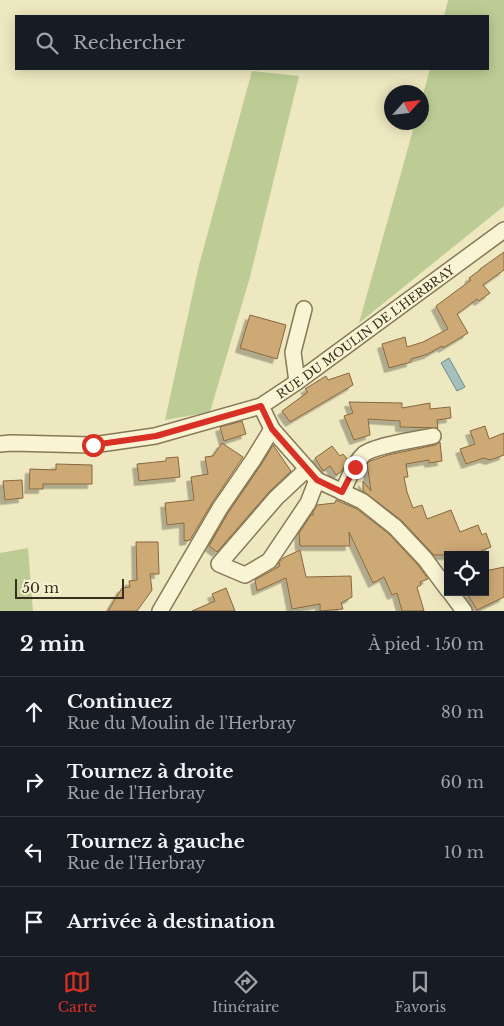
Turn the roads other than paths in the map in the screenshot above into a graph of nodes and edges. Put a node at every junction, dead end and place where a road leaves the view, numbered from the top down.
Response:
1 (504, 230) edge
2 (304, 309) dead end
3 (297, 382) junction
4 (261, 406) junction
5 (272, 429) junction
6 (433, 436) dead end
7 (6, 443) edge
8 (312, 475) junction
9 (342, 492) junction
10 (195, 550) junction
11 (219, 564) junction
12 (455, 601) edge
13 (160, 611) edge

1 - 3 street, RUE DU MOULIN DE L'HERBRAY
2 - 3 street
3 - 4 street, RUE DU MOULIN DE L'HERBRAY
4 - 5 street
4 - 7 street, RUE DU MOULIN DE L'HERBRAY
5 - 8 street
5 - 10 street
6 - 9 street
8 - 9 street
8 - 11 street
8 - 11 street
9 - 12 street
10 - 11 street
10 - 13 street

